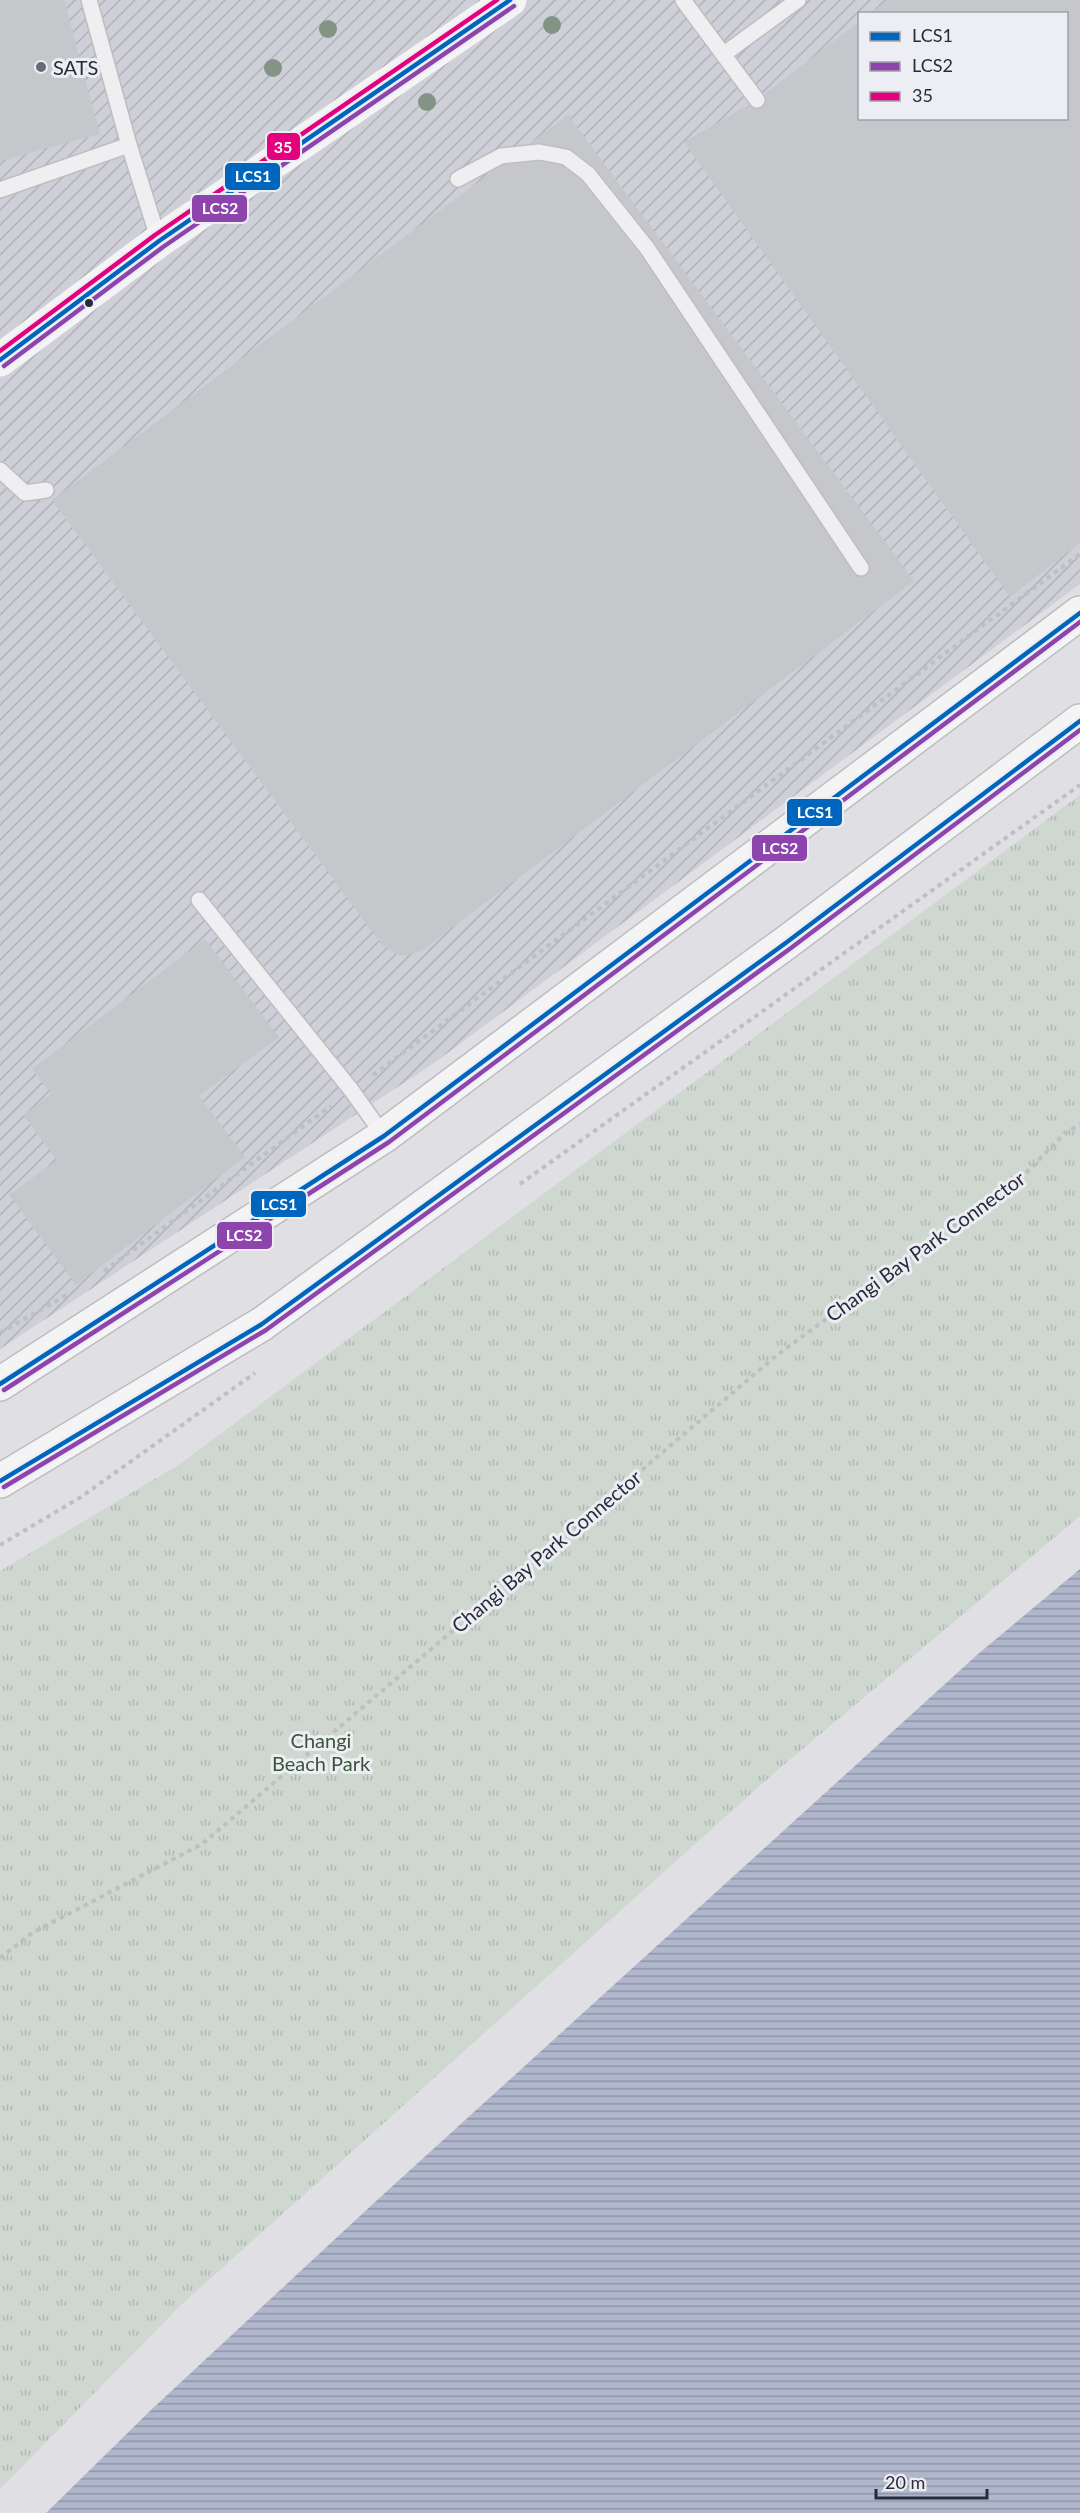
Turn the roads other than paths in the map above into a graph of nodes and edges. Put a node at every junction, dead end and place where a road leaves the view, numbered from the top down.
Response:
1 (89, 0) edge
2 (510, 0) edge
3 (683, 0) edge
4 (798, 0) edge
5 (724, 54) junction
6 (757, 100) dead end
7 (129, 145) junction
8 (458, 179) dead end
9 (0, 190) edge
10 (159, 241) junction
11 (0, 360) edge
12 (0, 470) edge
13 (46, 490) dead end
14 (861, 568) dead end
15 (1080, 613) edge
16 (1080, 721) edge
17 (199, 900) dead end
18 (384, 1136) junction
19 (0, 1384) edge
20 (0, 1481) edge

1 - 7 lane
2 - 10 main road
3 - 5 lane
4 - 5 lane
5 - 6 lane
7 - 9 lane
7 - 10 lane
8 - 14 lane
10 - 11 main road
12 - 13 lane
15 - 18 main road
16 - 20 main road
17 - 18 lane
18 - 19 main road

